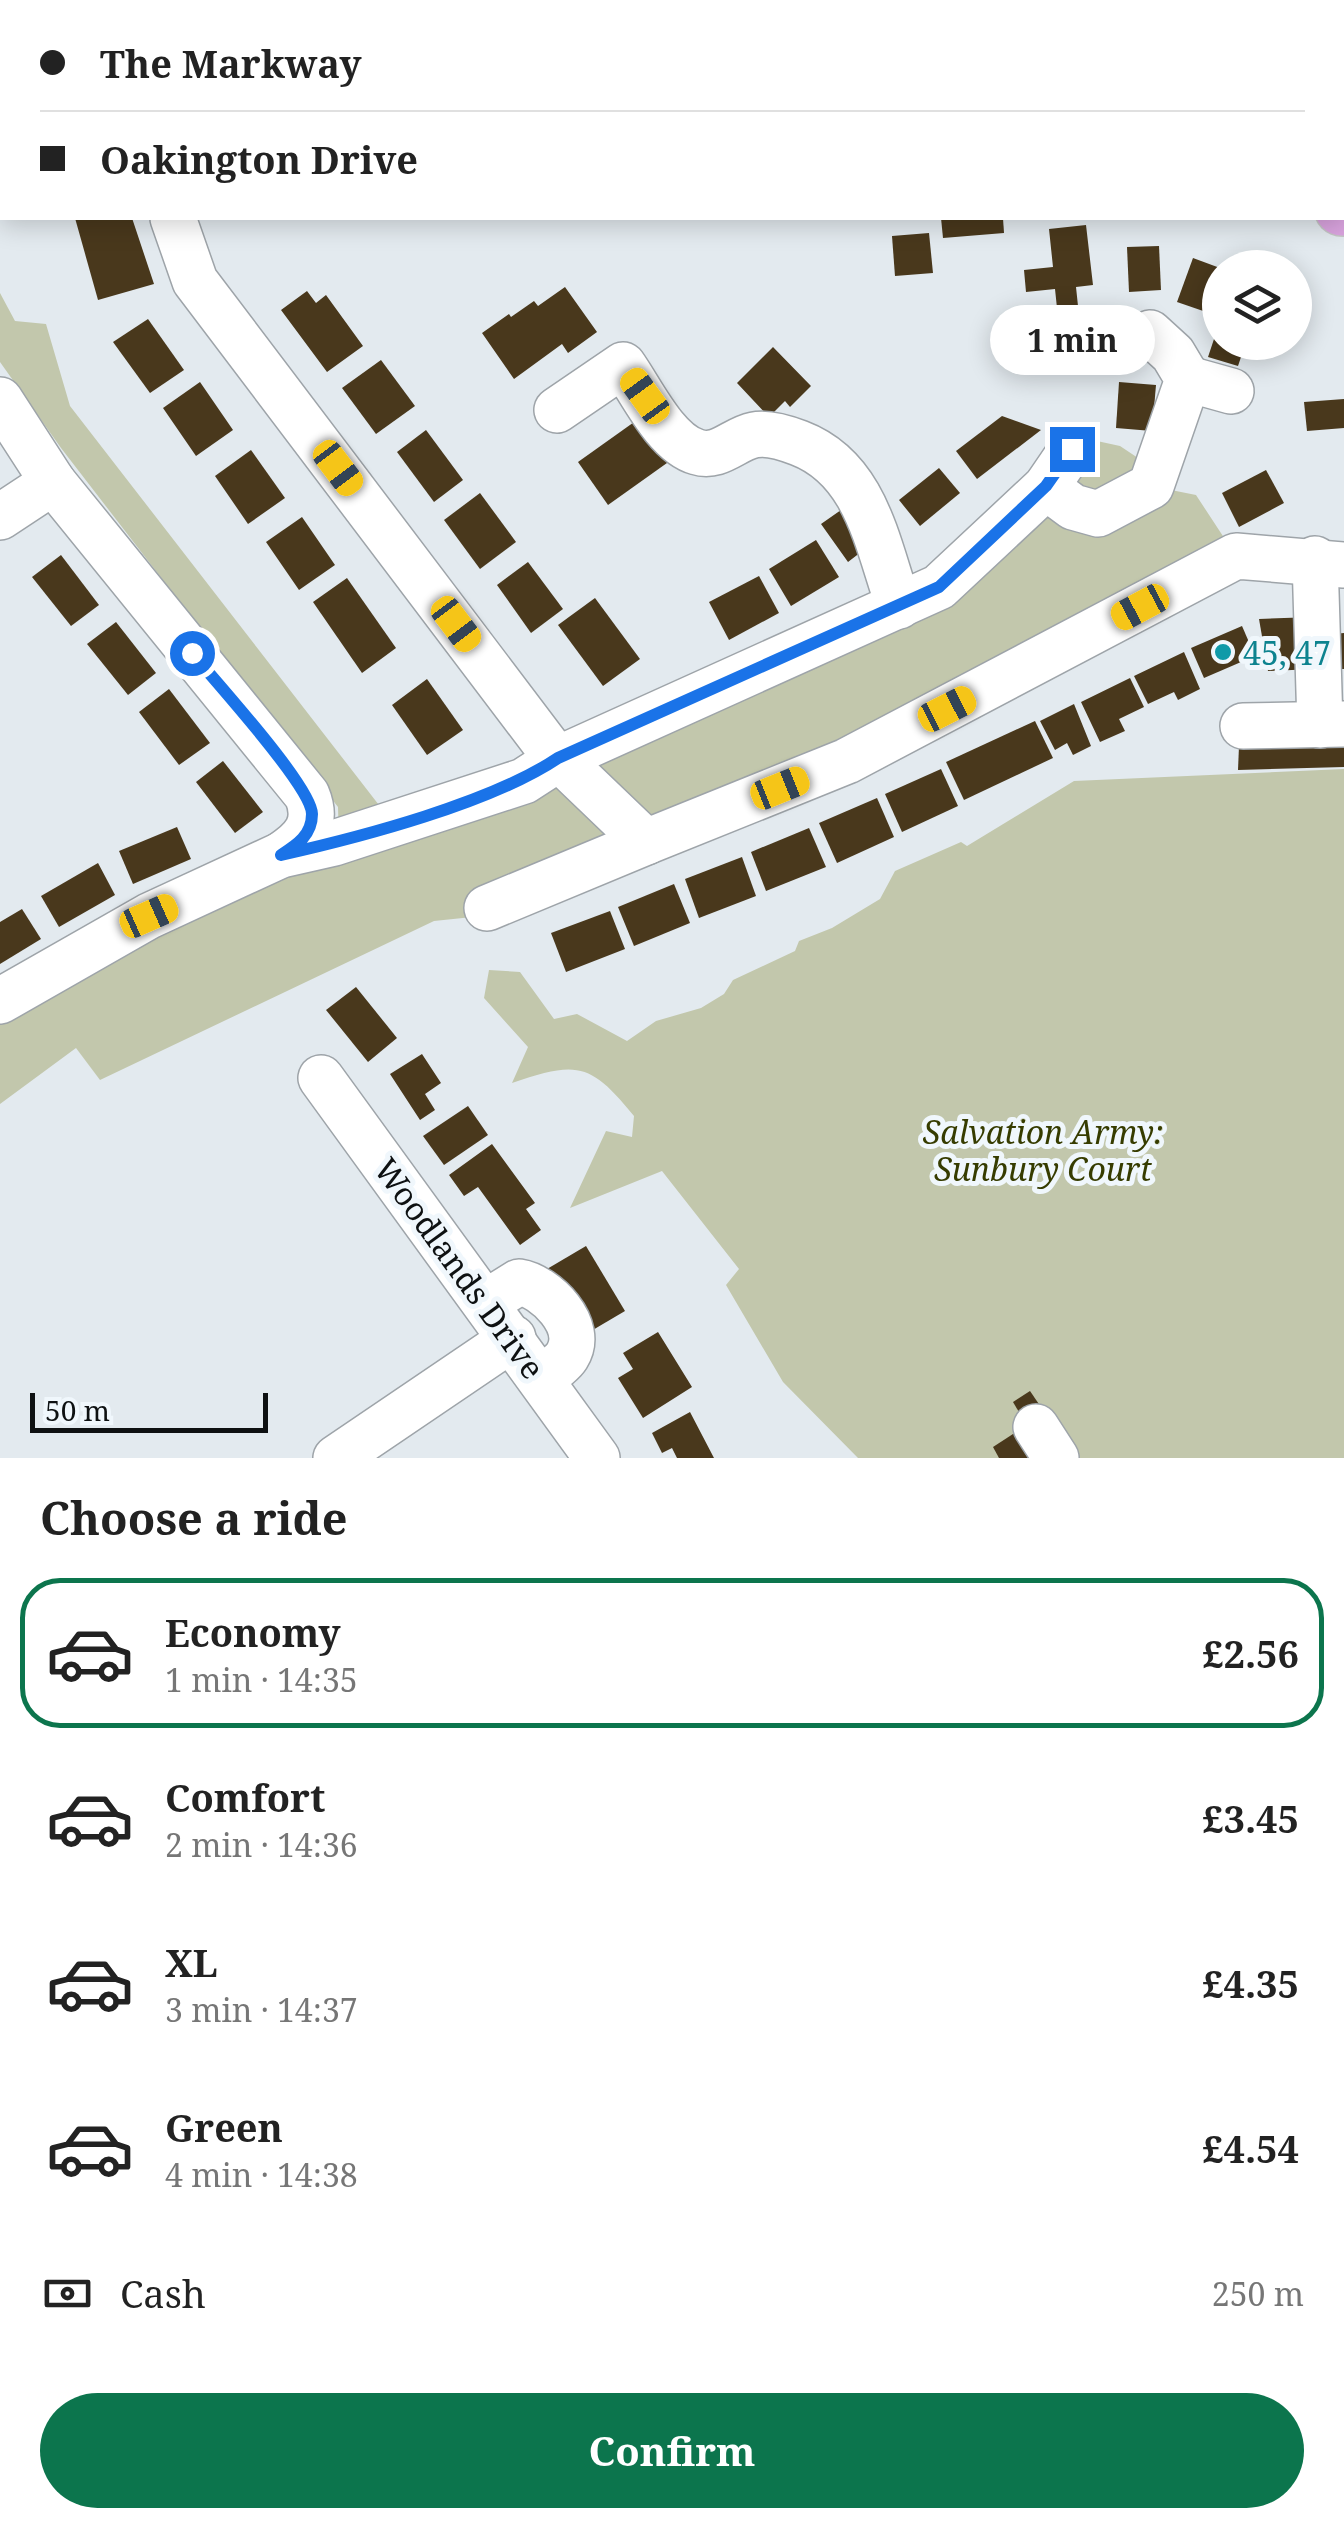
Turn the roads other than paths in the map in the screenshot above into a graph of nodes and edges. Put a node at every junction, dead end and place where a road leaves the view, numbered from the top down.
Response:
1 (174, 220) edge
2 (1150, 333) dead end
3 (0, 400) edge
4 (556, 410) dead end
5 (1072, 449) dead end
6 (53, 482) junction
7 (1046, 486) junction
8 (0, 516) edge
9 (1330, 562) edge
10 (899, 606) junction
11 (1331, 724) edge
12 (1243, 726) dead end
13 (558, 758) junction
14 (646, 842) junction
15 (281, 855) junction
16 (487, 908) dead end
17 (0, 1001) edge
18 (321, 1078) dead end
19 (485, 1303) junction
20 (513, 1338) junction
21 (542, 1378) junction
22 (336, 1458) edge
23 (598, 1458) edge

1 - 13 street
2 - 7 street
3 - 6 street
4 - 10 street
5 - 7 street
6 - 8 street
6 - 15 street
7 - 10 street
9 - 11 street
9 - 14 street
10 - 13 street
11 - 12 street
13 - 14 street
13 - 15 street
14 - 16 street
15 - 17 street
18 - 19 street, Woodlands Drive
19 - 20 street, Woodlands Drive
19 - 21 street
20 - 21 street, Woodlands Drive
20 - 22 street
21 - 23 street, Woodlands Drive

